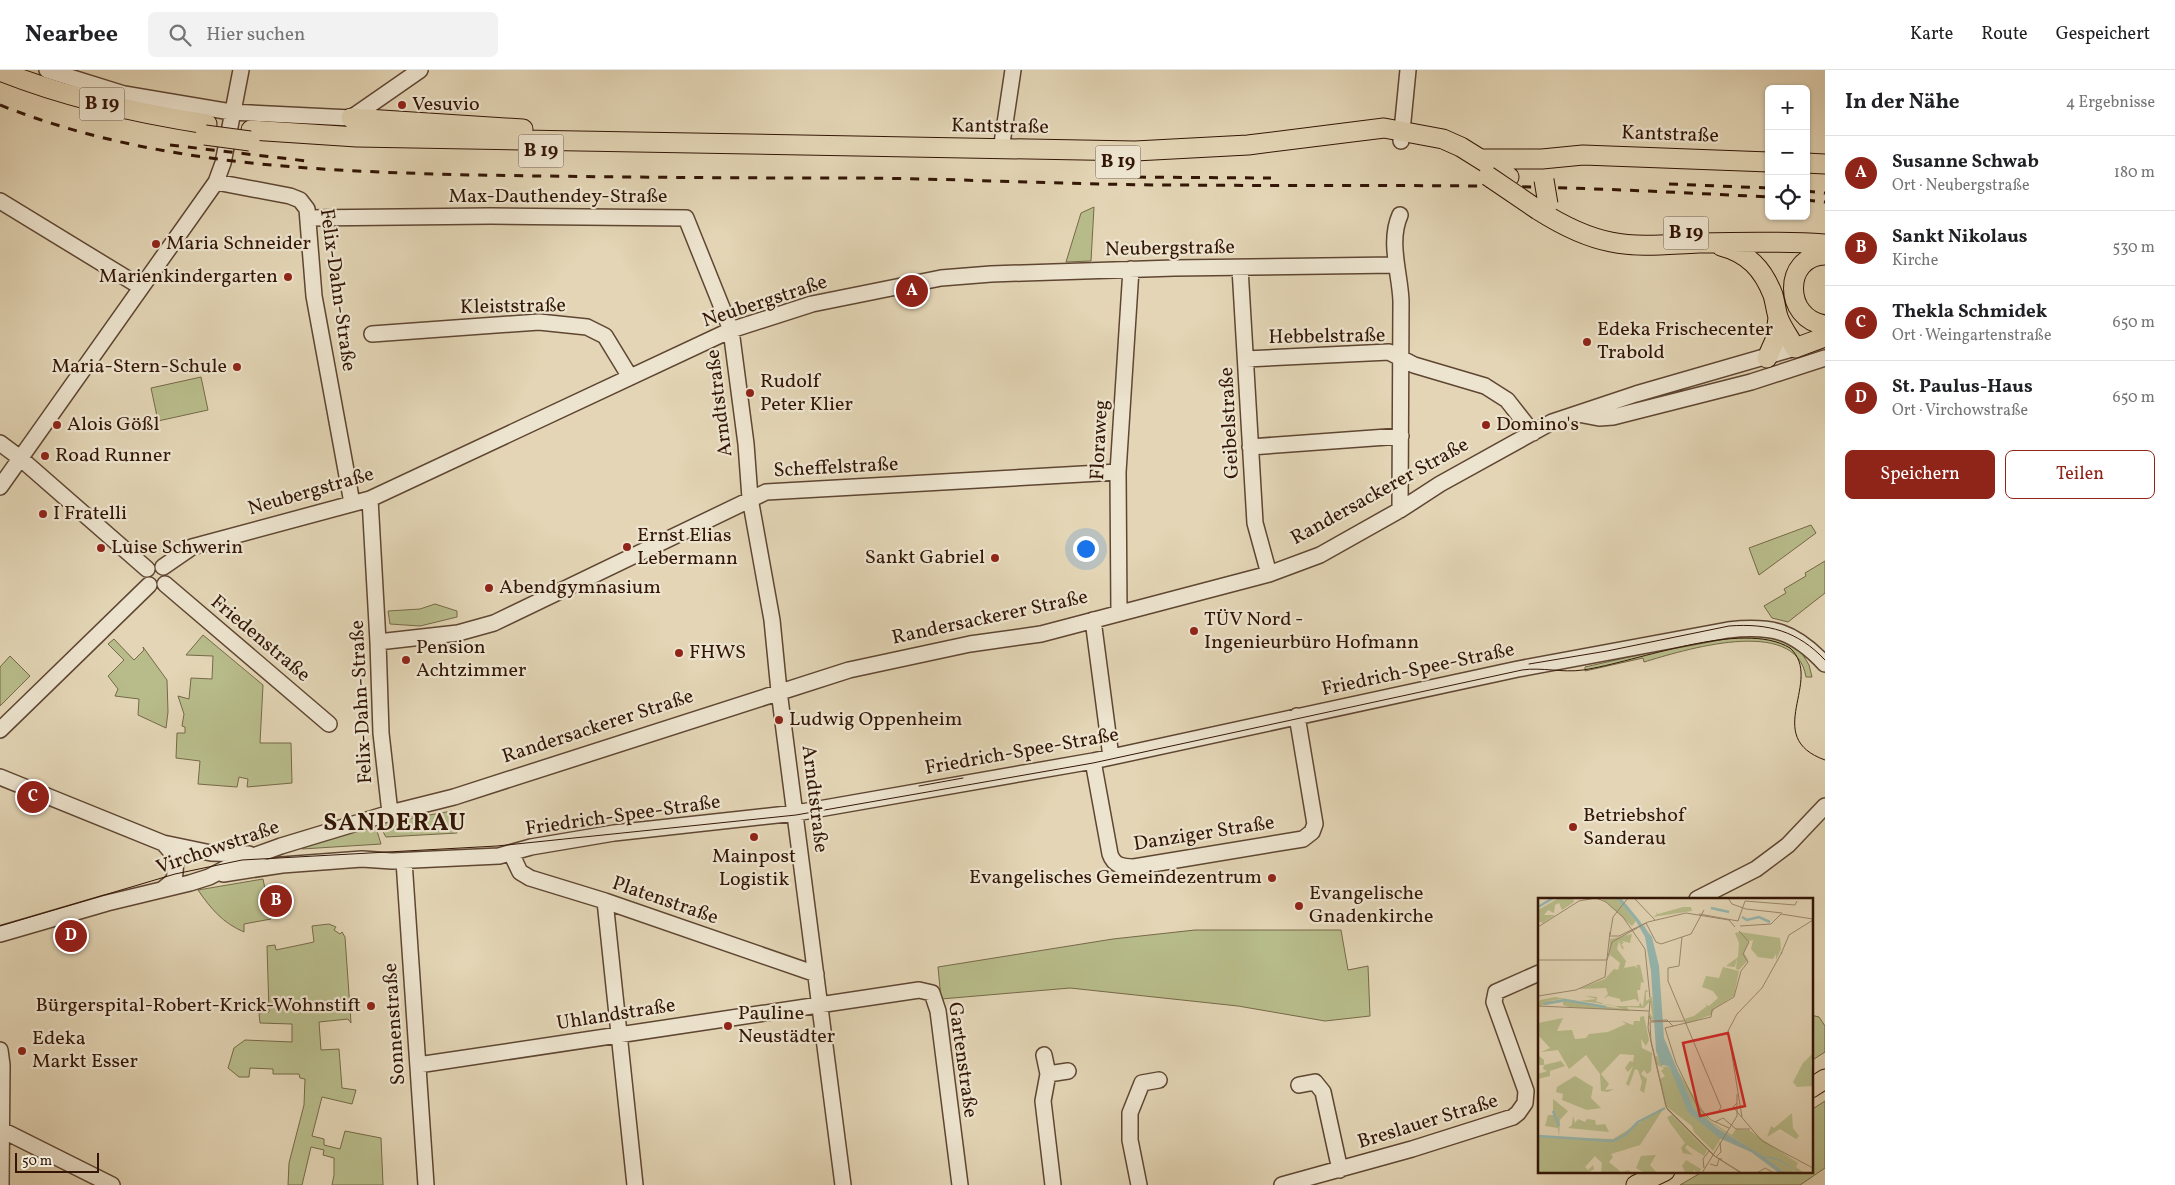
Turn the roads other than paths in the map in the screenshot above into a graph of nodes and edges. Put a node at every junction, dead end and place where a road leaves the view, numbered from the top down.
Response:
1 (47, 70) edge
2 (241, 70) edge
3 (420, 70) edge
4 (1013, 70) edge
5 (1408, 70) edge
6 (0, 71) edge
7 (0, 83) edge
8 (231, 112) junction
9 (351, 118) junction
10 (206, 129) junction
11 (250, 135) junction
12 (1402, 135) junction
13 (595, 142) junction
14 (1001, 150) junction
15 (1570, 156) junction
16 (1765, 162) edge
17 (1810, 163) edge
18 (1825, 164) edge
19 (1485, 168) junction
20 (216, 182) junction
21 (0, 201) edge
22 (1546, 207) junction
23 (1400, 215) dead end
24 (308, 218) junction
25 (1825, 234) edge
26 (1710, 243) junction
27 (1825, 244) edge
28 (1825, 255) edge
29 (1395, 265) junction
30 (1240, 268) junction
31 (1131, 269) junction
32 (141, 287) junction
33 (1778, 318) junction
34 (1825, 325) edge
35 (732, 330) junction
36 (372, 334) dead end
37 (1825, 337) edge
38 (1795, 348) junction
39 (1402, 358) junction
40 (1767, 358) junction
41 (1825, 358) edge
42 (1246, 359) junction
43 (630, 377) junction
44 (1574, 413) junction
45 (1533, 433) junction
46 (1401, 436) junction
47 (0, 443) edge
48 (1250, 447) junction
49 (20, 458) junction
50 (1118, 472) junction
51 (0, 487) edge
52 (750, 498) junction
53 (370, 499) junction
54 (352, 503) junction
55 (1400, 510) junction
56 (163, 567) junction
57 (147, 569) junction
58 (1269, 574) junction
59 (165, 584) junction
60 (149, 585) junction
61 (1119, 613) junction
62 (1093, 620) junction
63 (378, 642) junction
64 (1825, 664) edge
65 (779, 692) junction
66 (1297, 716) junction
67 (329, 724) dead end
68 (0, 730) edge
69 (1111, 757) junction
70 (1093, 761) junction
71 (0, 777) edge
72 (1825, 806) edge
73 (390, 813) junction
74 (796, 813) junction
75 (163, 842) junction
76 (266, 852) junction
77 (511, 853) junction
78 (404, 861) junction
79 (209, 877) junction
80 (162, 890) junction
81 (1698, 898) edge
82 (606, 901) junction
83 (0, 934) edge
84 (1538, 973) edge
85 (816, 974) junction
86 (820, 1005) junction
87 (620, 1033) junction
88 (0, 1050) edge
89 (1044, 1055) dead end
90 (418, 1065) junction
91 (1068, 1071) dead end
92 (1048, 1074) junction
93 (1825, 1079) edge
94 (1159, 1080) dead end
95 (1299, 1085) dead end
96 (1812, 1087) edge
97 (0, 1129) edge
98 (1340, 1170) junction
99 (1663, 1172) edge
100 (1, 1185) edge
101 (112, 1185) edge
102 (426, 1185) edge
103 (635, 1185) edge
104 (843, 1185) edge
105 (960, 1185) edge
106 (1053, 1185) edge
107 (1139, 1185) edge
108 (1282, 1185) edge
109 (1636, 1185) edge

1 - 8 street
2 - 8 street
3 - 9 street
4 - 14 street
5 - 12 street
6 - 10 main road, B 19
7 - 10 main road, B 19
8 - 9 street
8 - 20 street
9 - 13 main road
10 - 11 main road, B 19
11 - 12 main road, B 19
11 - 13 main road, B 19
12 - 14 main road, Kantstraße / B 19
12 - 19 main road, B 19
13 - 14 main road, Kantstraße / B 19
15 - 16 main road, Kantstraße
15 - 19 main road, Kantstraße
15 - 22 main road, bridge
17 - 18 main road
19 - 22 main road, B 19, bridge
19 - 22 main road, B 19
20 - 24 street, Felix-Dahn-Straße
20 - 32 street
21 - 32 street
22 - 25 main road, B 19
22 - 26 main road, B 19
23 - 29 street
24 - 35 street, Max-Dauthendey-Straße
24 - 54 street, Felix-Dahn-Straße
26 - 27 main road, B 19
26 - 33 main road
28 - 34 main road
29 - 30 street, Neubergstraße
29 - 39 street
30 - 31 street, Neubergstraße
30 - 42 street, Geibelstraße
31 - 35 street, Neubergstraße
31 - 50 street, Floraweg
32 - 49 street
33 - 38 main road
33 - 40 main road
35 - 43 street, Neubergstraße
35 - 52 street, Arndtstraße
36 - 43 street, Kleiststraße
37 - 38 main road, Randersackerer Straße
38 - 40 street, Randersackerer Straße
39 - 42 street, Hebbelstraße
39 - 45 street, Hebbelstraße
39 - 46 street
40 - 44 street, Randersackerer Straße
41 - 44 street
42 - 48 street, Geibelstraße
43 - 53 street, Neubergstraße
44 - 45 street, Randersackerer Straße
45 - 55 street, Randersackerer Straße
46 - 48 street
46 - 55 street
47 - 49 street
48 - 58 street, Geibelstraße
49 - 51 street
49 - 57 street
50 - 52 street, Scheffelstraße
50 - 61 street, Floraweg
52 - 63 street, Scheffelstraße
52 - 65 street, Arndtstraße
53 - 54 street, Neubergstraße
53 - 63 street, Felix-Dahn-Straße
54 - 56 street, Neubergstraße
55 - 58 street, Randersackerer Straße
56 - 57 street
56 - 59 street
57 - 60 street
58 - 61 street, Randersackerer Straße
59 - 60 street
59 - 67 street, Friedenstraße
60 - 68 street
61 - 62 street, Randersackerer Straße
62 - 65 street, Randersackerer Straße
62 - 69 street
63 - 73 street, Felix-Dahn-Straße
64 - 66 street, Friedrich-Spee-Straße
65 - 73 street, Randersackerer Straße
65 - 74 street, Arndtstraße
66 - 69 street, Friedrich-Spee-Straße
66 - 70 street, Danziger Straße
69 - 70 street, Friedrich-Spee-Straße
70 - 74 street, Friedrich-Spee-Straße
71 - 75 street
72 - 81 street
73 - 76 street, Virchowstraße
74 - 77 street, Friedrich-Spee-Straße
74 - 85 street, Arndtstraße
75 - 76 street
75 - 80 street
76 - 79 street, Virchowstraße
77 - 78 street, Friedrich-Spee-Straße
77 - 82 street, Platenstraße
78 - 79 street, Friedrich-Spee-Straße
78 - 90 street, Sonnenstraße
79 - 80 street, Virchowstraße
80 - 83 street, Virchowstraße
82 - 85 street, Platenstraße
82 - 87 street
84 - 98 street, Breslauer Straße
85 - 86 street, Arndtstraße
86 - 87 street, Uhlandstraße
86 - 104 street, Arndtstraße
86 - 105 street, Gartenstraße
87 - 90 street, Uhlandstraße
87 - 103 street
88 - 97 street
89 - 92 street
90 - 102 street, Sonnenstraße
91 - 92 street
92 - 106 street
93 - 96 main road
94 - 107 street
95 - 98 street
97 - 100 street
97 - 101 street
98 - 108 street, Breslauer Straße
99 - 109 main road

